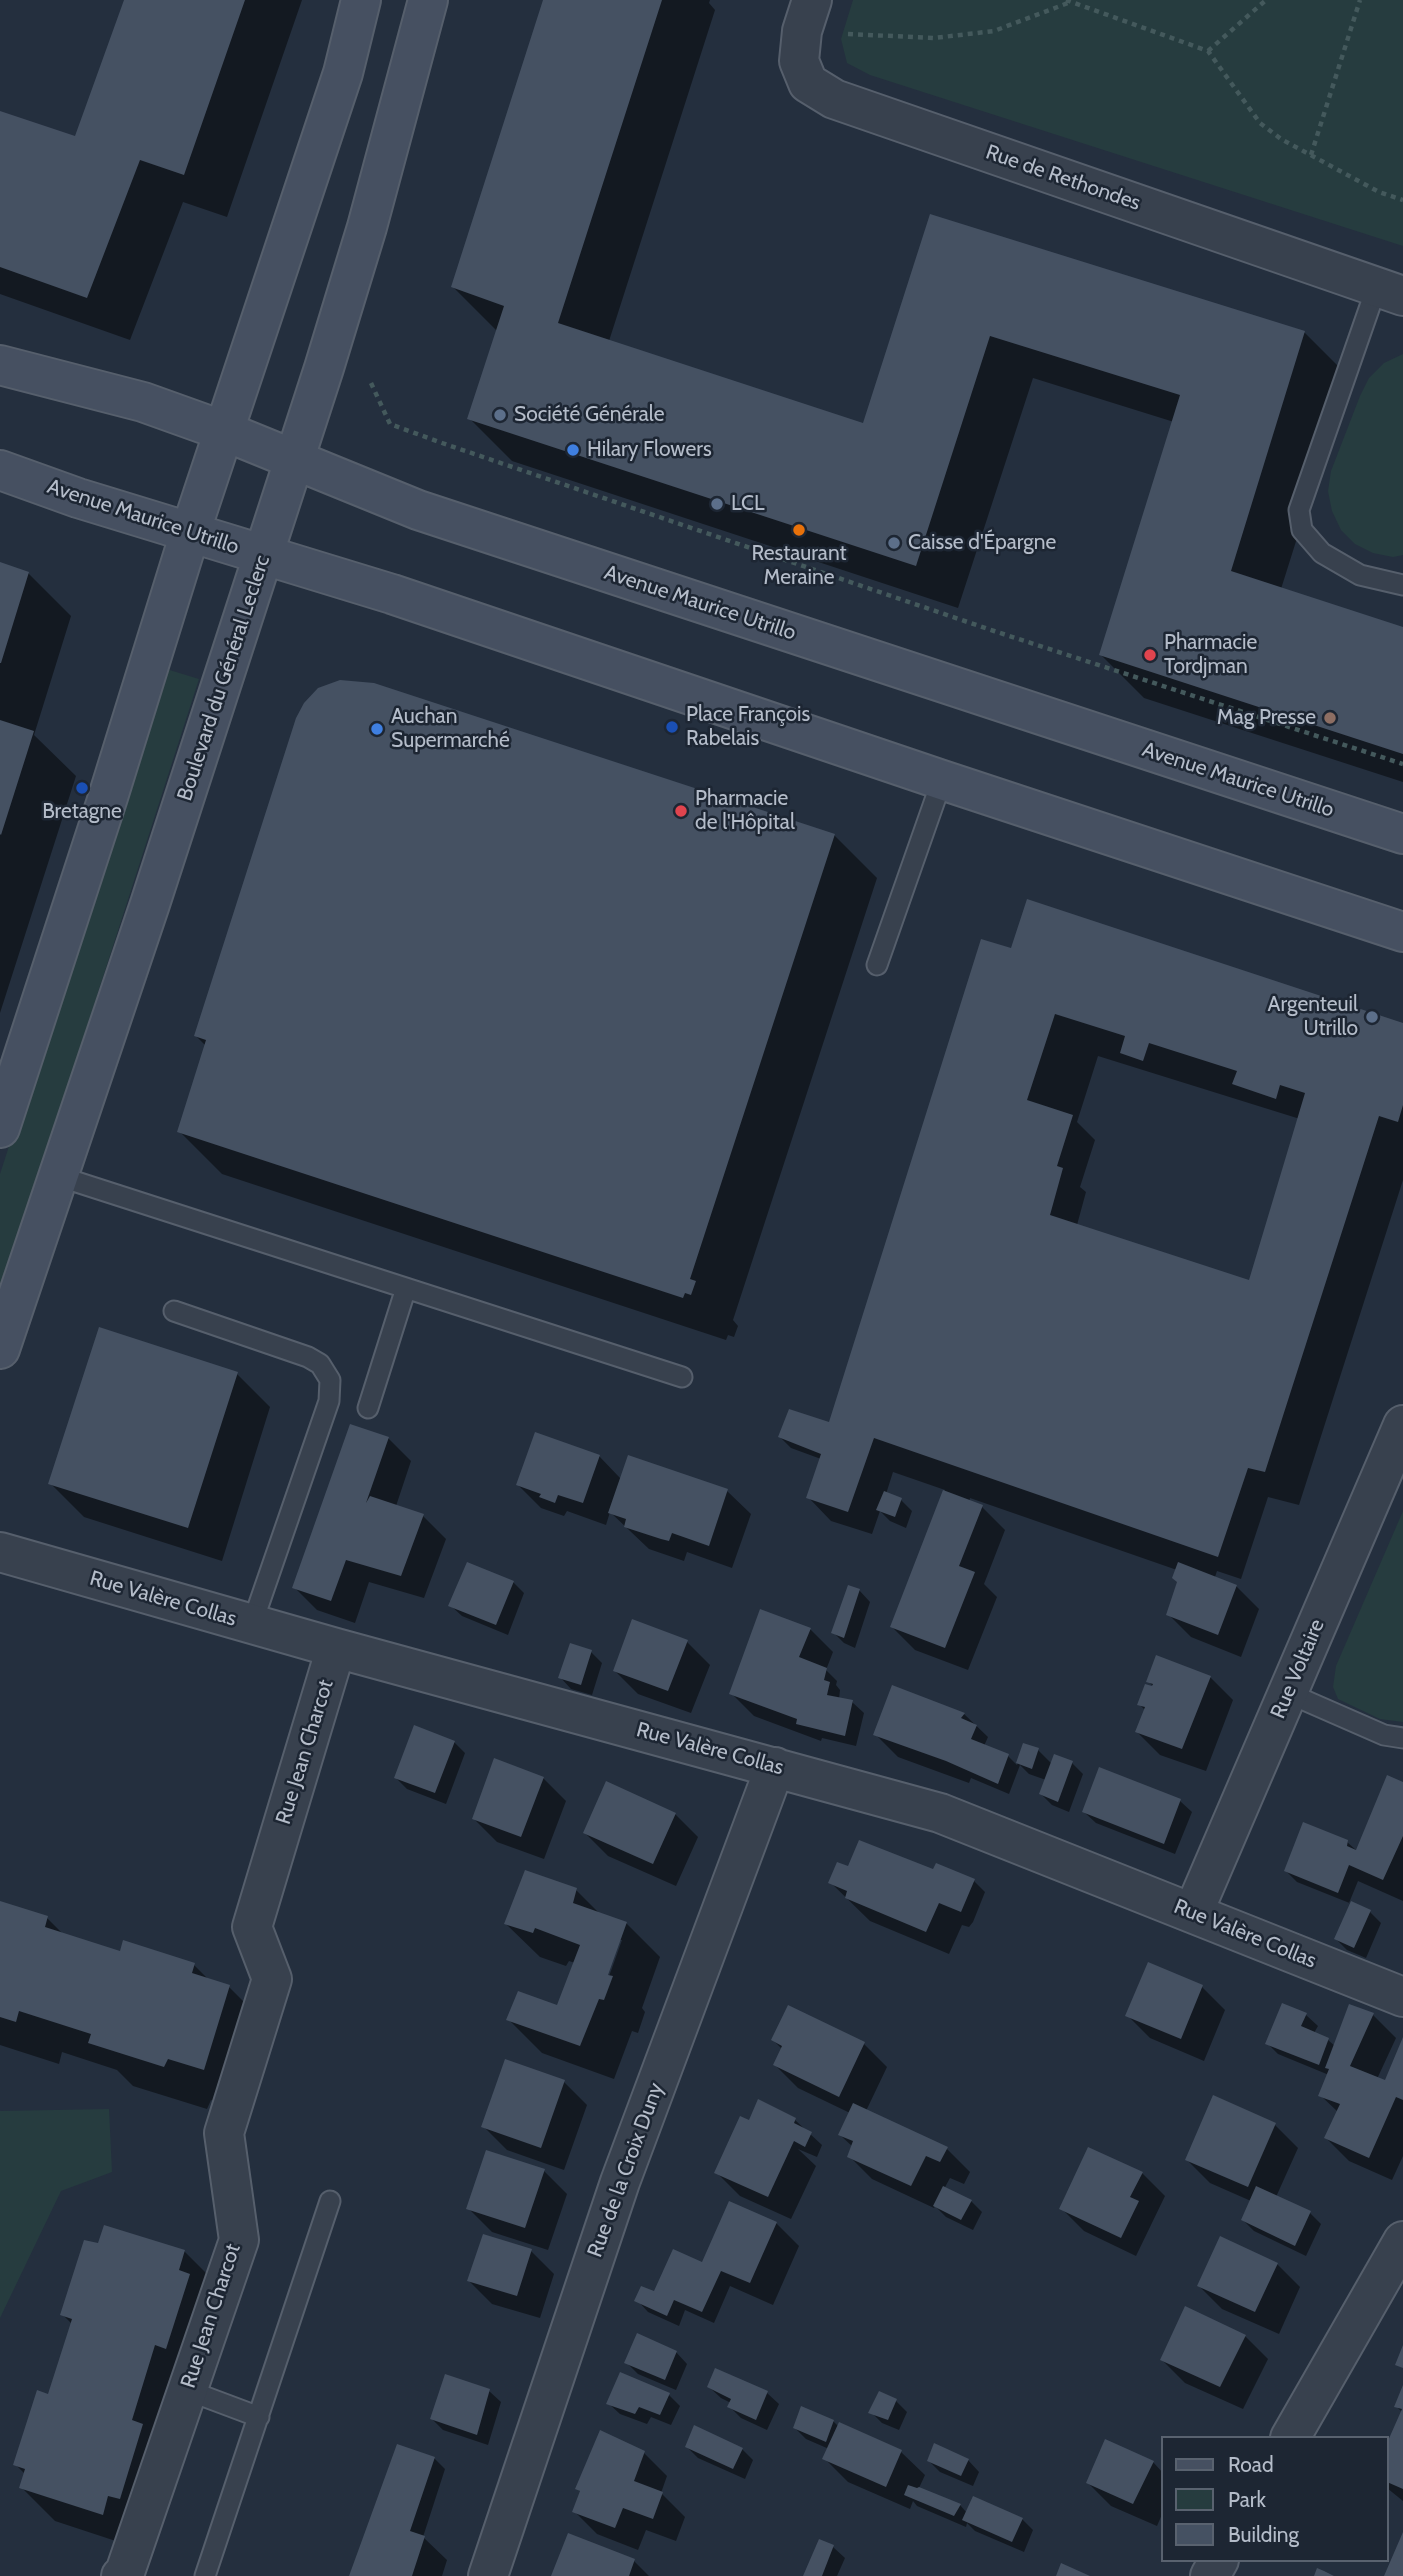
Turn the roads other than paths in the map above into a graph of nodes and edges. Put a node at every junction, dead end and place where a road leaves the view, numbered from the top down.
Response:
1 (361, 0) edge
2 (428, 0) edge
3 (807, 16) edge
4 (1390, 291) edge
5 (0, 365) edge
6 (224, 431) junction
7 (294, 460) junction
8 (0, 470) edge
9 (190, 533) junction
10 (264, 555) junction
11 (1403, 585) edge
12 (942, 780) junction
13 (1403, 834) edge
14 (1403, 932) edge
15 (877, 965) dead end
16 (0, 1128) edge
17 (58, 1175) junction
18 (406, 1288) junction
19 (174, 1311) dead end
20 (0, 1349) edge
21 (682, 1377) dead end
22 (368, 1408) dead end
23 (1403, 1425) edge
24 (0, 1552) edge
25 (252, 1624) junction
26 (336, 1648) junction
27 (1288, 1693) junction
28 (1403, 1738) edge
29 (775, 1767) junction
30 (1193, 1913) junction
31 (1403, 1997) edge
32 (330, 2202) dead end
33 (1403, 2241) edge
34 (187, 2390) junction
35 (258, 2417) junction
36 (1291, 2436) edge
37 (121, 2576) edge
38 (205, 2576) edge
39 (488, 2576) edge

1 - 6 street
2 - 7 street, Boulevard du Général Leclerc
3 - 4 street, Rue de Rethondes
4 - 11 lane
5 - 6 street, Avenue Maurice Utrillo
6 - 7 street, Avenue Maurice Utrillo
6 - 9 street
7 - 10 street, Boulevard du Général Leclerc
7 - 13 street, Avenue Maurice Utrillo
8 - 9 street, Avenue Maurice Utrillo
9 - 10 street, Avenue Maurice Utrillo
9 - 16 street
10 - 12 street, Avenue Maurice Utrillo
10 - 17 street, Boulevard du Général Leclerc
12 - 14 street, Avenue Maurice Utrillo
12 - 15 lane
17 - 18 lane
17 - 20 street, Boulevard du Général Leclerc
18 - 21 lane
18 - 22 lane
19 - 25 lane
23 - 27 street, Rue Voltaire
24 - 25 street, Rue Valère Collas
25 - 26 street, Rue Valère Collas
26 - 29 street, Rue Valère Collas
26 - 34 street, Rue Jean Charcot
27 - 28 lane
27 - 30 street, Rue Voltaire
29 - 30 street, Rue Valère Collas
29 - 39 street, Rue de la Croix Duny
30 - 31 street, Rue Valère Collas
32 - 35 lane
33 - 36 street
34 - 35 lane
34 - 37 street, Rue Jean Charcot
35 - 38 lane

